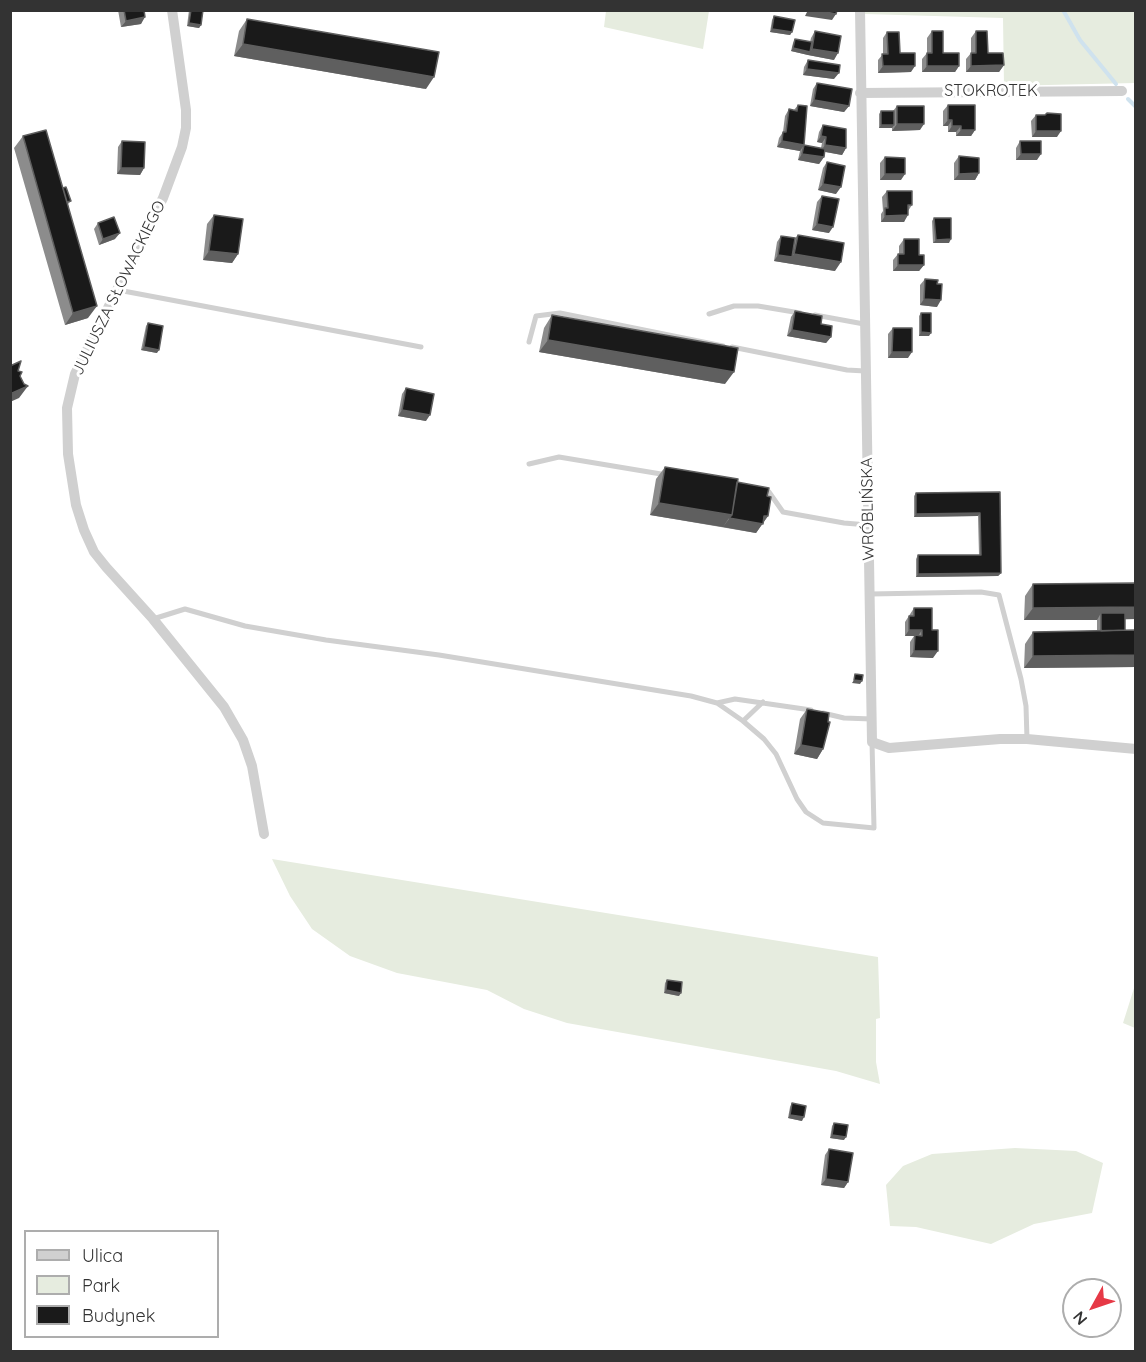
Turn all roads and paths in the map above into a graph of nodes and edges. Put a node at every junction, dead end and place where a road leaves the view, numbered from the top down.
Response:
1 (172, 10) edge
2 (860, 10) edge
3 (1122, 91) dead end
4 (860, 93) junction
5 (118, 290) junction
6 (709, 314) dead end
7 (864, 324) junction
8 (530, 342) dead end
9 (421, 347) dead end
10 (865, 371) junction
11 (529, 464) dead end
12 (676, 477) edge
13 (758, 490) edge
14 (868, 525) junction
15 (870, 594) junction
16 (153, 619) junction
17 (763, 702) junction
18 (717, 703) junction
19 (872, 719) junction
20 (743, 721) junction
21 (1028, 739) junction
22 (872, 742) junction
23 (1136, 749) edge
24 (264, 834) dead end

1 - 5 street, JULIUSZA SŁOWACKIEGO
2 - 4 street, WRÓBLIŃSKA
3 - 4 street, STOKROTEK
4 - 7 street, WRÓBLIŃSKA
5 - 9 lane
5 - 16 street, JULIUSZA SŁOWACKIEGO
6 - 7 lane
7 - 10 street, WRÓBLIŃSKA
8 - 10 lane
10 - 14 street, WRÓBLIŃSKA
11 - 12 lane
13 - 14 lane
14 - 15 street, WRÓBLIŃSKA
15 - 19 street, WRÓBLIŃSKA
15 - 21 lane
16 - 18 lane
16 - 24 street, JULIUSZA SŁOWACKIEGO
17 - 18 lane
17 - 19 lane
17 - 20 lane
18 - 20 lane
19 - 22 street, WRÓBLIŃSKA
20 - 22 lane
21 - 22 street
21 - 23 street

